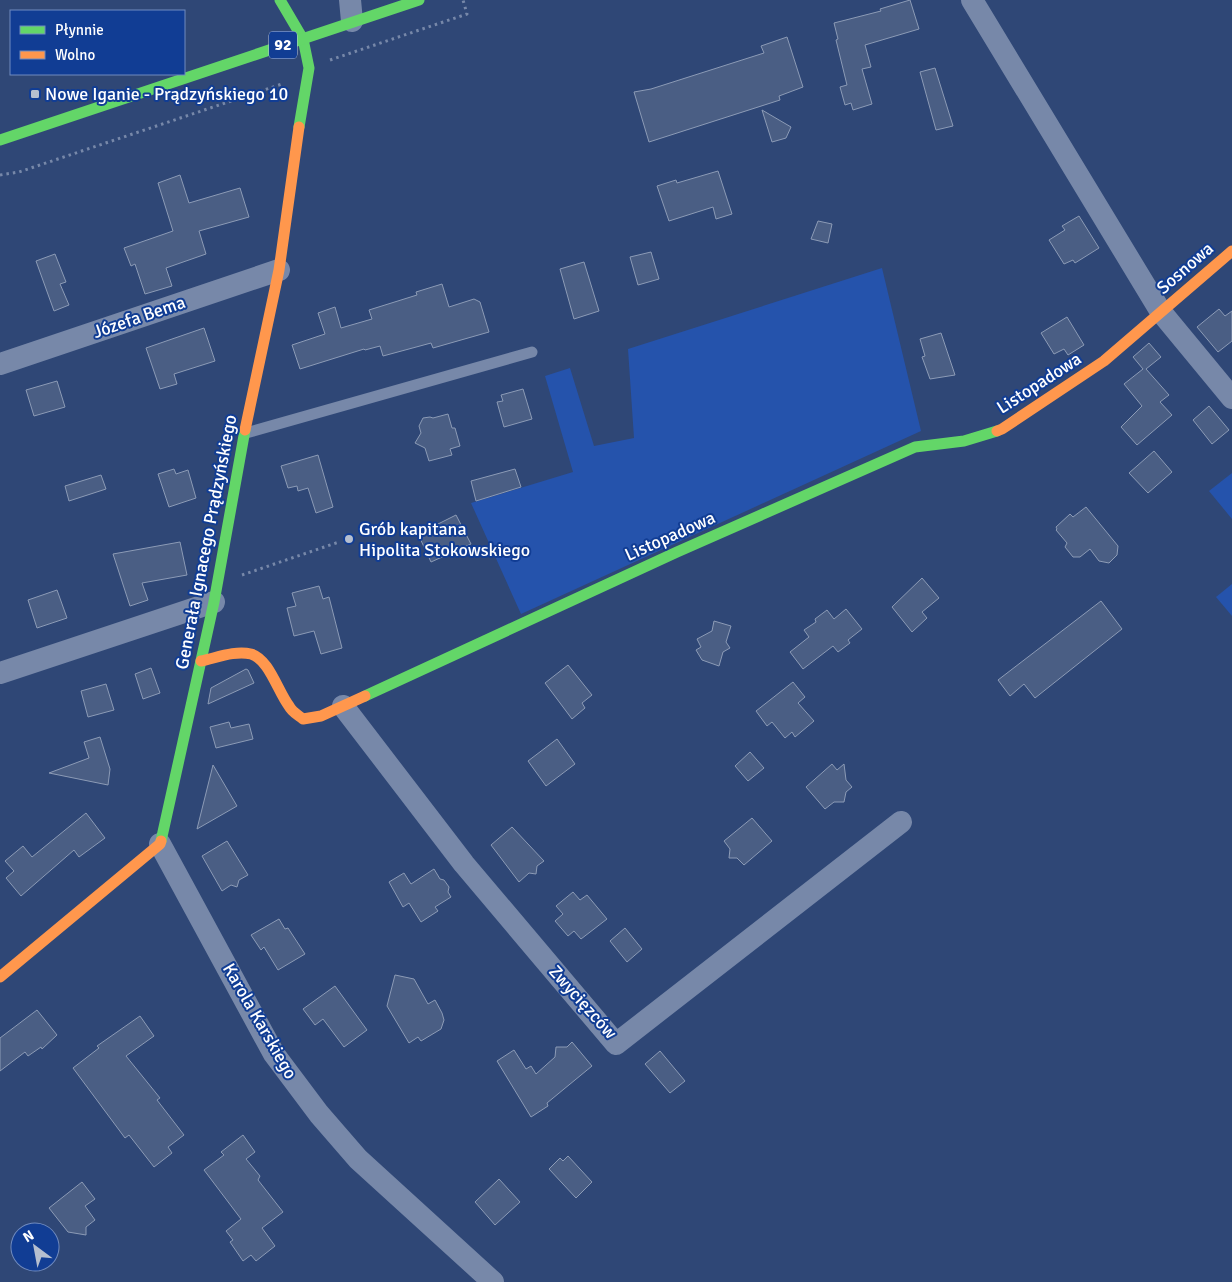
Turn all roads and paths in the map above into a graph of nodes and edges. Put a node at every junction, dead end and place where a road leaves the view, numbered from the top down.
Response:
1 (280, 0) edge
2 (419, 0) edge
3 (464, 0) edge
4 (972, 0) edge
5 (351, 11) edge
6 (303, 39) junction
7 (309, 68) junction
8 (0, 140) edge
9 (0, 175) edge
10 (1232, 251) edge
11 (279, 270) junction
12 (1161, 312) junction
13 (532, 352) dead end
14 (0, 364) edge
15 (1232, 398) edge
16 (244, 434) junction
17 (339, 542) dead end
18 (219, 573) junction
19 (214, 602) junction
20 (201, 661) junction
21 (0, 672) edge
22 (343, 706) junction
23 (901, 822) dead end
24 (160, 844) junction
25 (0, 977) edge
26 (493, 1282) edge

1 - 6 street, Generała Ignacego Prądzyńskiego
2 - 5 street, 92
3 - 7 path
4 - 12 street
5 - 6 street, 92
6 - 7 street, Generała Ignacego Prądzyńskiego
6 - 8 street, 92
7 - 9 path
7 - 11 street, Generała Ignacego Prądzyńskiego
10 - 12 street, Sosnowa
11 - 14 street, Józefa Bema
11 - 16 street, Generała Ignacego Prądzyńskiego
12 - 15 street
12 - 22 street, Listopadowa
13 - 16 lane
16 - 18 street, Generała Ignacego Prądzyńskiego
17 - 18 path
18 - 19 street, Generała Ignacego Prądzyńskiego
19 - 20 street, Generała Ignacego Prądzyńskiego
19 - 21 street
20 - 22 street, Listopadowa
20 - 24 street, Generała Ignacego Prądzyńskiego
22 - 23 street, Zwycięzców
24 - 25 street
24 - 26 street, Karola Karskiego

